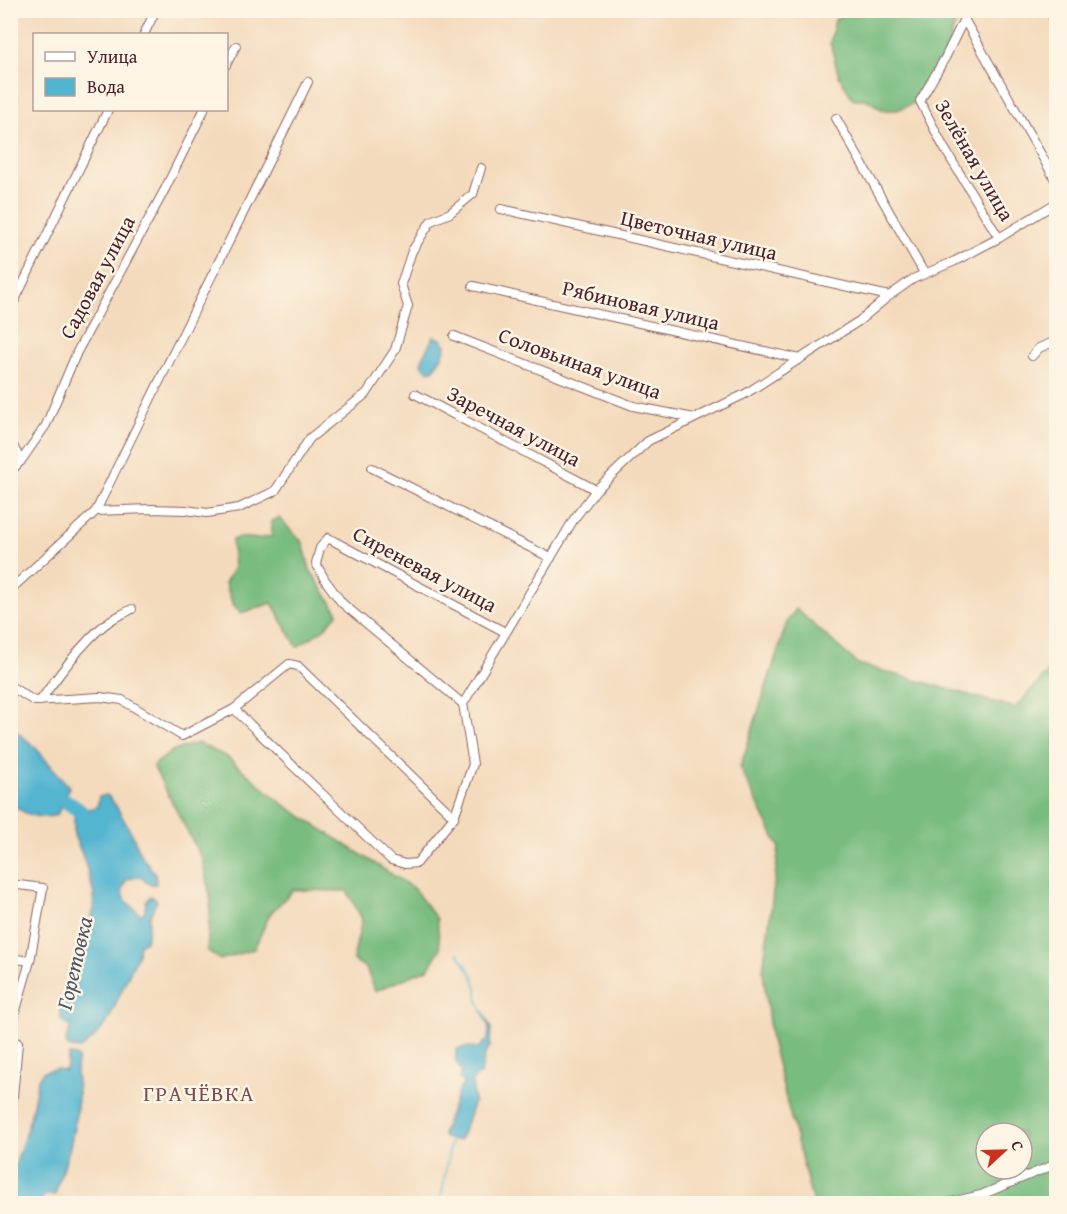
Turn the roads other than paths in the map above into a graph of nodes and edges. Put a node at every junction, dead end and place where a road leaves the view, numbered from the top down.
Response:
1 (156, 10) edge
2 (969, 10) edge
3 (1049, 10) edge
4 (964, 19) junction
5 (1056, 23) edge
6 (144, 33) edge
7 (236, 46) dead end
8 (228, 61) edge
9 (308, 82) dead end
10 (108, 111) edge
11 (204, 111) edge
12 (836, 118) dead end
13 (481, 168) dead end
14 (1056, 181) edge
15 (1056, 203) edge
16 (501, 209) dead end
17 (999, 238) junction
18 (924, 273) junction
19 (473, 286) dead end
20 (889, 296) junction
21 (10, 310) edge
22 (454, 336) dead end
23 (1056, 341) edge
24 (1032, 356) dead end
25 (800, 359) junction
26 (415, 394) dead end
27 (694, 418) junction
28 (10, 440) edge
29 (21, 461) junction
30 (372, 468) dead end
31 (10, 472) edge
32 (596, 490) junction
33 (96, 511) junction
34 (551, 558) junction
35 (10, 590) edge
36 (132, 609) dead end
37 (506, 632) junction
38 (10, 686) edge
39 (40, 701) junction
40 (463, 704) junction
41 (234, 709) junction
42 (454, 817) junction
43 (10, 884) edge
44 (10, 958) edge
45 (30, 961) junction
46 (10, 1031) edge
47 (10, 1038) edge
48 (10, 1128) edge
49 (1056, 1164) edge
50 (943, 1203) edge

1 - 6 street
2 - 4 street
3 - 5 street
4 - 14 street
4 - 17 street, Зелёная улица
7 - 8 street
9 - 33 street
10 - 21 street
11 - 29 street, Садовая улица
12 - 18 street
13 - 33 street
15 - 17 street
16 - 20 street, Цветочная улица
17 - 18 street
18 - 20 street
19 - 25 street, Рябиновая улица
20 - 25 street
22 - 27 street, Соловьиная улица
23 - 24 street
25 - 27 street
26 - 32 street, Заречная улица
27 - 32 street
28 - 29 street
29 - 31 street, Садовая улица
30 - 34 street
32 - 34 street
33 - 35 street
34 - 37 street
36 - 39 street
37 - 40 street
37 - 40 street, Сиреневая улица
38 - 39 street
39 - 41 street
40 - 42 street
41 - 42 street
41 - 42 street
43 - 45 street
44 - 45 street
45 - 46 street
47 - 48 street
49 - 50 street

